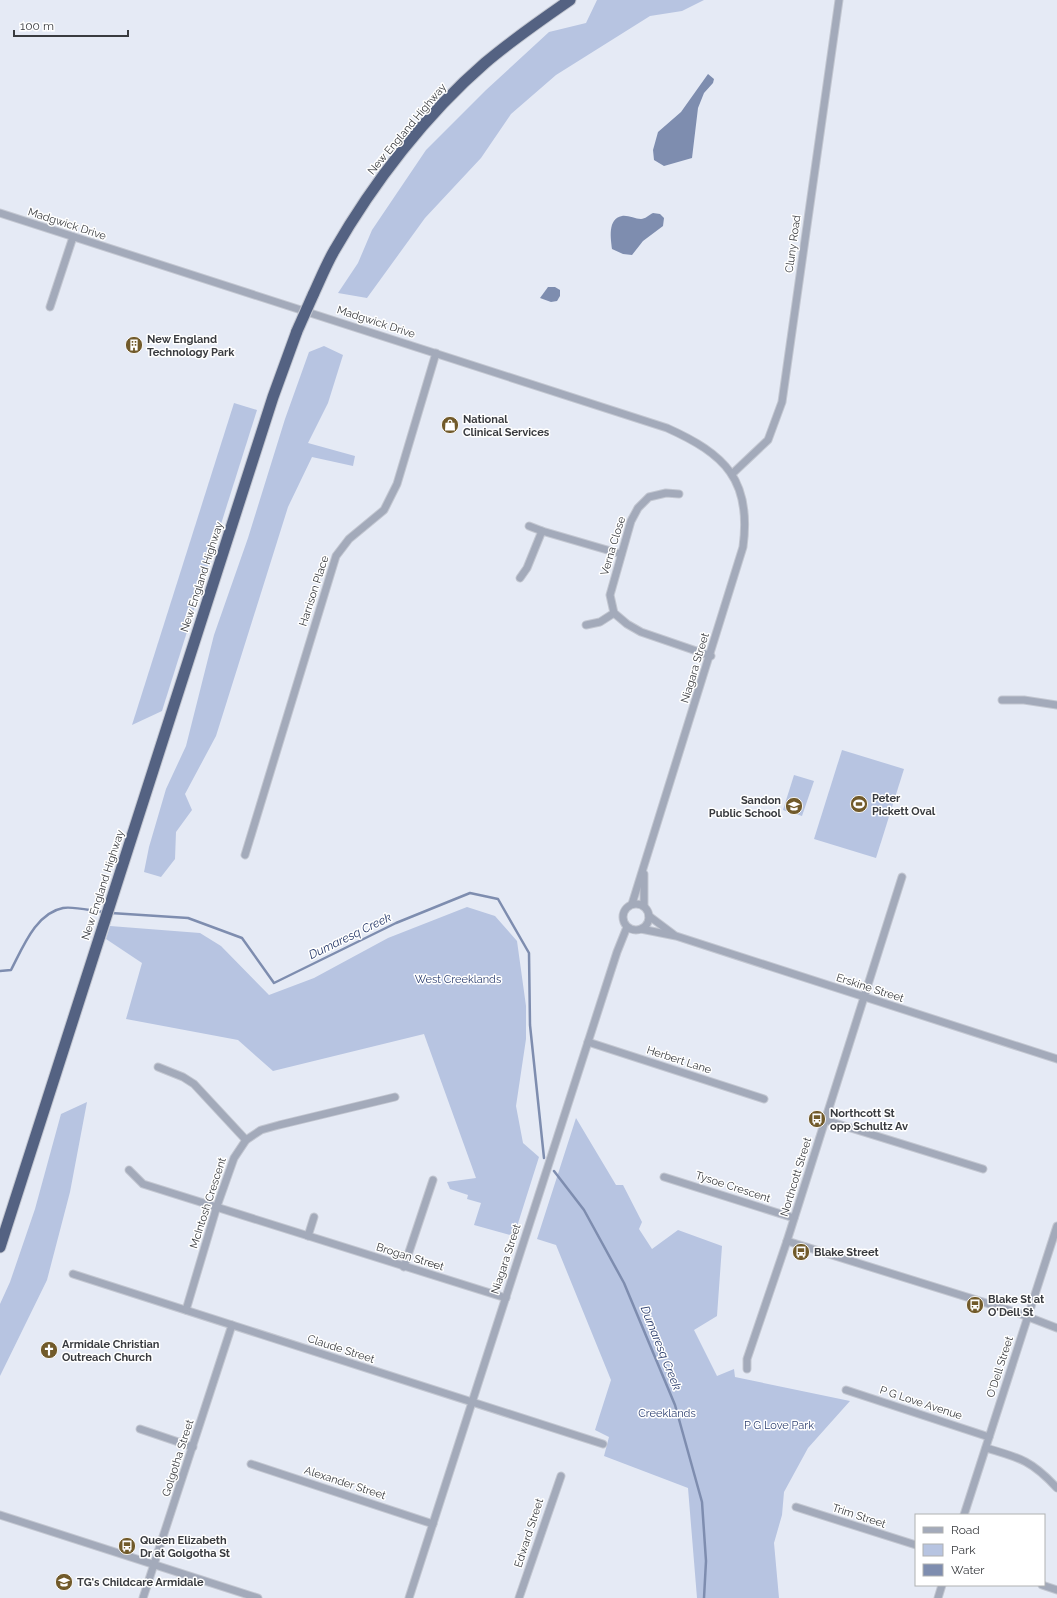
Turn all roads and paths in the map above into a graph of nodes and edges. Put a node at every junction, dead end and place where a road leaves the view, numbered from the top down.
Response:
1 (570, 0) edge
2 (839, 0) edge
3 (0, 213) edge
4 (73, 237) junction
5 (50, 306) dead end
6 (436, 353) junction
7 (732, 474) junction
8 (679, 494) dead end
9 (529, 526) dead end
10 (542, 531) junction
11 (621, 554) junction
12 (520, 578) dead end
13 (614, 613) junction
14 (586, 625) dead end
15 (711, 656) junction
16 (1002, 700) dead end
17 (1057, 705) edge
18 (245, 855) dead end
19 (644, 867) junction
20 (902, 876) dead end
21 (632, 904) junction
22 (644, 906) junction
23 (649, 916) junction
24 (627, 927) junction
25 (641, 929) junction
26 (676, 936) junction
27 (865, 998) junction
28 (588, 1042) junction
29 (1057, 1059) edge
30 (158, 1066) dead end
31 (395, 1097) dead end
32 (764, 1099) dead end
33 (825, 1120) junction
34 (246, 1140) junction
35 (983, 1169) dead end
36 (129, 1170) dead end
37 (664, 1177) dead end
38 (433, 1180) dead end
39 (217, 1206) junction
40 (314, 1217) dead end
41 (794, 1218) junction
42 (1057, 1226) edge
43 (308, 1236) junction
44 (787, 1241) junction
45 (0, 1247) edge
46 (404, 1267) junction
47 (72, 1274) dead end
48 (506, 1298) junction
49 (186, 1310) junction
50 (1028, 1316) junction
51 (232, 1325) junction
52 (1057, 1328) edge
53 (747, 1369) dead end
54 (846, 1390) dead end
55 (472, 1402) junction
56 (140, 1430) dead end
57 (989, 1437) junction
58 (603, 1444) dead end
59 (193, 1447) junction
60 (986, 1448) junction
61 (251, 1464) dead end
62 (561, 1476) dead end
63 (1057, 1488) edge
64 (796, 1507) dead end
65 (964, 1514) edge
66 (0, 1515) edge
67 (433, 1524) junction
68 (915, 1545) edge
69 (154, 1565) junction
70 (942, 1586) edge
71 (1045, 1586) edge
72 (1057, 1590) edge
73 (144, 1598) edge
74 (258, 1598) edge
75 (409, 1598) edge
76 (519, 1598) edge
77 (938, 1598) edge

1 - 45 highway, New England Highway, bridge
2 - 7 street, Cluny Road
3 - 4 street, Madgwick Drive
4 - 5 street
4 - 6 street, Madgwick Drive
6 - 7 street, Madgwick Drive
6 - 18 street, Harrison Place
7 - 15 street, Niagara Street
8 - 11 street, Verna Close
9 - 10 street
10 - 11 street
10 - 12 street
11 - 13 street, Verna Close
13 - 14 street
13 - 15 street
15 - 19 street, Niagara Street
16 - 17 street
19 - 21 street, Niagara Street
19 - 22 street, Niagara Street
20 - 27 street, Northcott Street
21 - 22 street
21 - 24 street
22 - 23 street
23 - 25 street
23 - 26 street, Erskine Street
24 - 25 street
24 - 28 street, Niagara Street
25 - 26 street, Erskine Street
26 - 27 street, Erskine Street
27 - 29 street, Erskine Street
27 - 33 street, Northcott Street
28 - 32 street, Herbert Lane
28 - 48 street, Niagara Street
30 - 34 street
31 - 34 street, McIntosh Crescent
33 - 35 street
33 - 41 street, Northcott Street
34 - 39 street, McIntosh Crescent
36 - 39 street, Brogan Street
37 - 41 street, Tysoe Crescent
38 - 46 street
39 - 43 street, Brogan Street
39 - 49 street, McIntosh Crescent
40 - 43 street
41 - 44 street, Northcott Street
42 - 50 street, O'Dell Street
43 - 46 street, Brogan Street
44 - 50 street
44 - 53 street, Northcott Street
46 - 48 street, Brogan Street
47 - 49 street, Claude Street
48 - 55 street, Niagara Street
49 - 51 street, Claude Street
50 - 52 street
50 - 57 street, O'Dell Street
51 - 55 street, Claude Street
51 - 59 street, Golgotha Street
54 - 57 street, P G Love Avenue
55 - 58 street, Claude Street
55 - 67 street, Niagara Street
56 - 59 street
57 - 60 street, O'Dell Street
59 - 69 street, Golgotha Street
60 - 63 street
60 - 65 street, O'Dell Street
61 - 67 street, Alexander Street
62 - 76 street, Edward Street
64 - 68 street, Trim Street
66 - 69 street
67 - 75 street, Niagara Street
69 - 73 street, Golgotha Street
69 - 74 street
70 - 77 street
71 - 72 street

